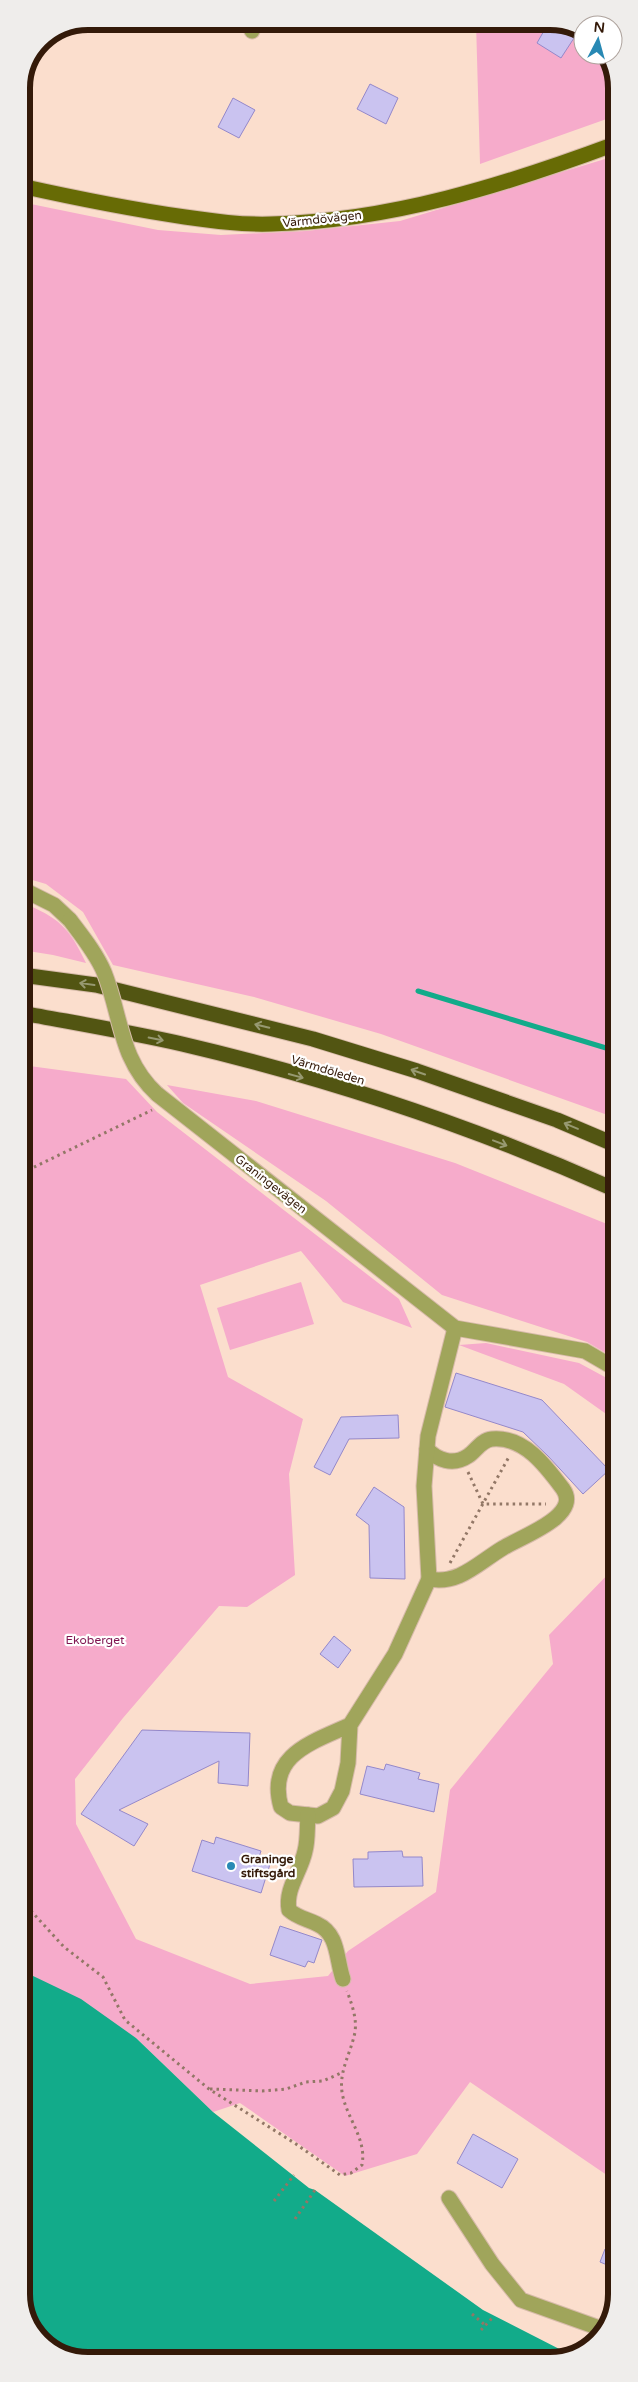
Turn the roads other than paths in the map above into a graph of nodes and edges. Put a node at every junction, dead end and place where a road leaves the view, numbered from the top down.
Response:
1 (608, 147) edge
2 (30, 188) edge
3 (30, 893) edge
4 (30, 976) edge
5 (30, 1015) edge
6 (608, 1142) edge
7 (608, 1187) edge
8 (455, 1328) junction
9 (608, 1364) edge
10 (427, 1448) junction
11 (434, 1580) junction
12 (350, 1725) junction
13 (308, 1816) junction
14 (343, 1979) road end
15 (449, 2198) dead end
16 (597, 2327) edge

1 - 2 main road, Värmdövägen
3 - 8 street, Graningevägen, bridge
6 -> 4 highway, Värmdöleden
5 -> 7 highway, Värmdöleden
8 - 9 street, Graningevägen
8 - 10 street
10 - 11 street
10 - 11 street
11 - 12 street
12 - 13 street
12 - 13 street
13 - 14 street
15 - 16 street

